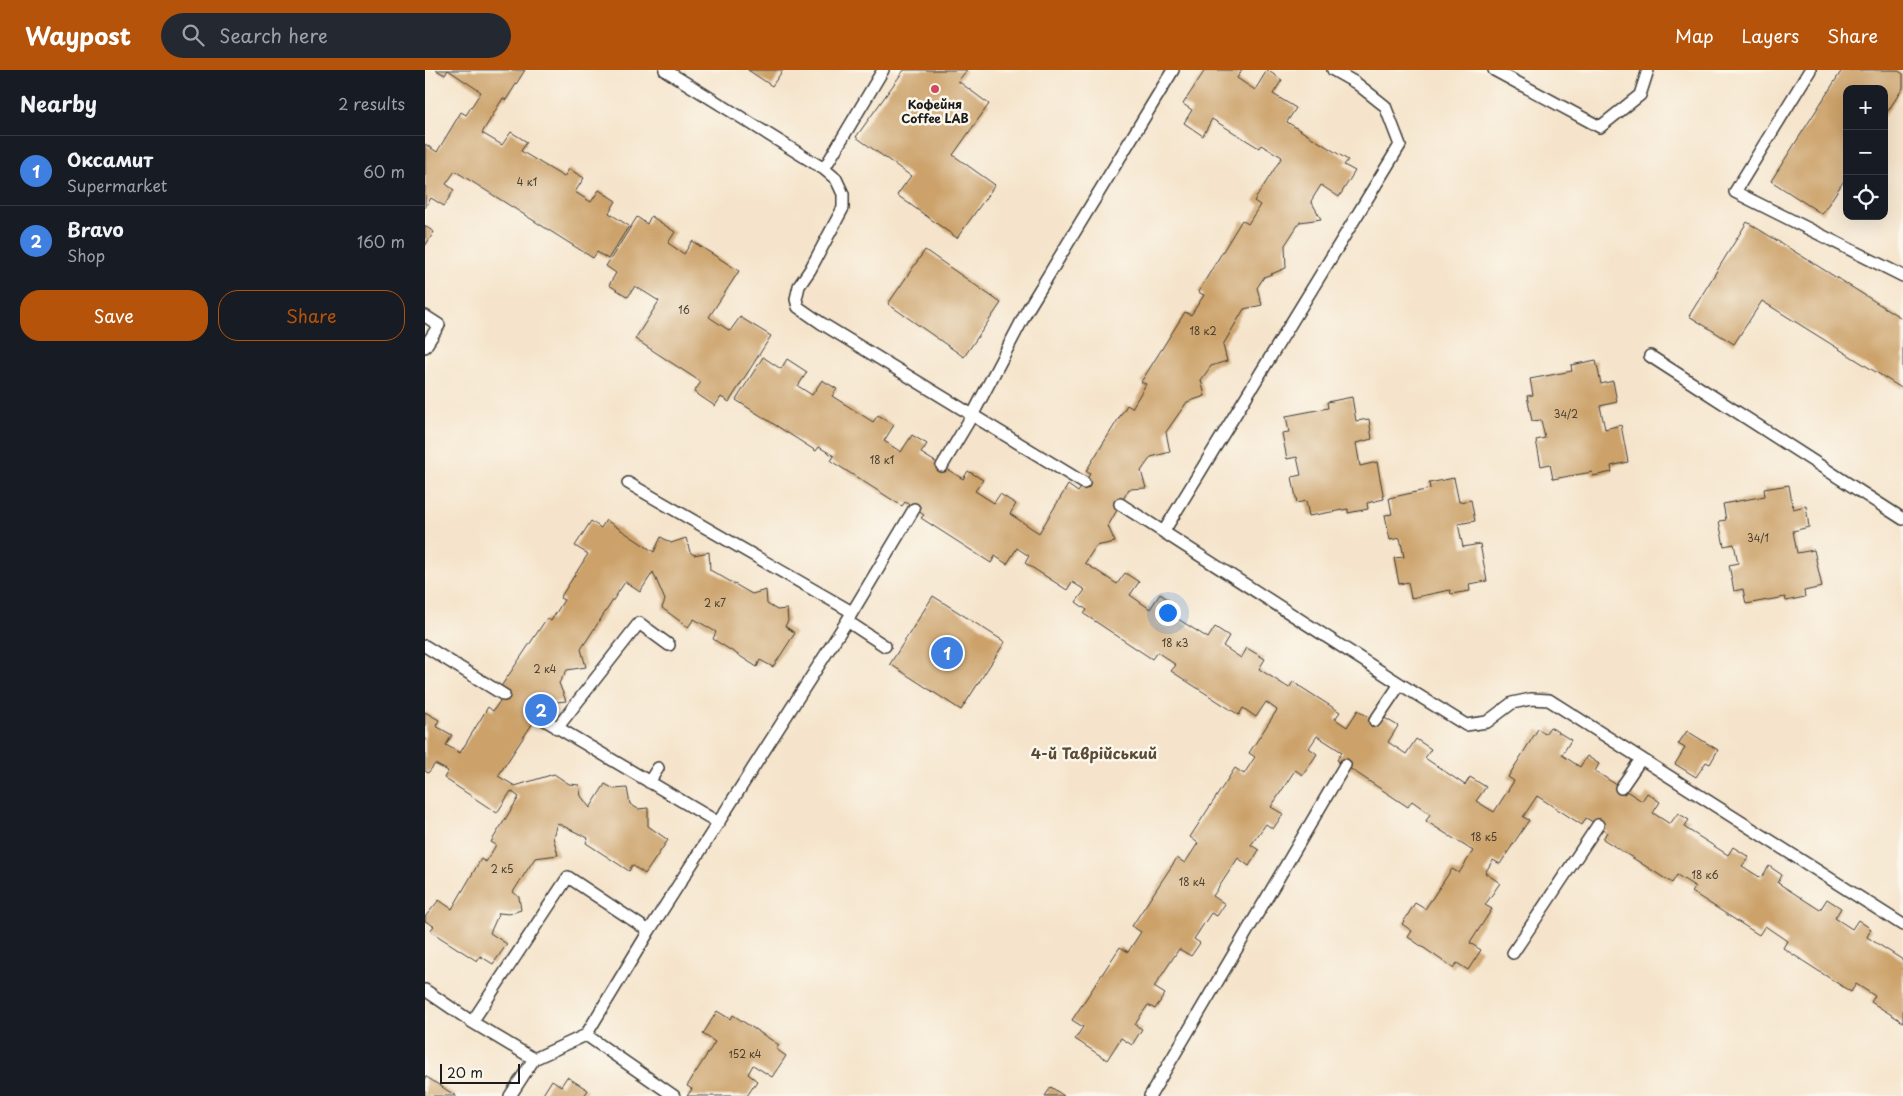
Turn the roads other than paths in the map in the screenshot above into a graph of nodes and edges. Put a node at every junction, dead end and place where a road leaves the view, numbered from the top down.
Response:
1 (665, 70) edge
2 (883, 70) edge
3 (1173, 70) edge
4 (1333, 70) edge
5 (1494, 70) edge
6 (1647, 70) edge
7 (1810, 70) edge
8 (824, 169) junction
9 (1903, 276) edge
10 (425, 316) edge
11 (425, 347) edge
12 (1650, 356) dead end
13 (973, 414) junction
14 (942, 466) dead end
15 (628, 483) dead end
16 (1084, 483) dead end
17 (1120, 504) dead end
18 (915, 509) dead end
19 (1903, 519) edge
20 (1164, 531) junction
21 (849, 617) junction
22 (669, 644) dead end
23 (425, 646) edge
24 (885, 646) dead end
25 (1400, 684) junction
26 (504, 695) dead end
27 (538, 716) dead end
28 (1375, 721) dead end
29 (557, 728) junction
30 (1641, 759) junction
31 (1345, 765) dead end
32 (658, 768) dead end
33 (649, 782) junction
34 (1621, 788) dead end
35 (719, 823) junction
36 (1598, 825) dead end
37 (1903, 925) edge
38 (649, 931) junction
39 (1513, 953) dead end
40 (425, 990) edge
41 (472, 1022) junction
42 (585, 1035) junction
43 (534, 1059) junction
44 (510, 1096) edge
45 (674, 1096) edge
46 (1150, 1096) edge

1 - 8 lane
2 - 8 lane
3 - 13 lane
4 - 20 lane
5 - 6 lane
7 - 9 lane
8 - 13 lane
10 - 11 lane
12 - 19 lane
13 - 14 lane
13 - 16 lane
15 - 21 lane
17 - 20 lane
18 - 21 lane
20 - 25 lane
21 - 24 lane
21 - 35 lane
22 - 29 lane
23 - 26 lane
25 - 28 lane
25 - 30 lane
27 - 29 lane
29 - 33 lane
30 - 34 lane
30 - 37 lane
31 - 46 lane
32 - 33 lane
33 - 35 lane
35 - 38 lane
36 - 39 lane
38 - 41 lane
38 - 42 lane
40 - 41 lane
41 - 43 lane
42 - 43 lane
42 - 45 lane
43 - 44 lane

